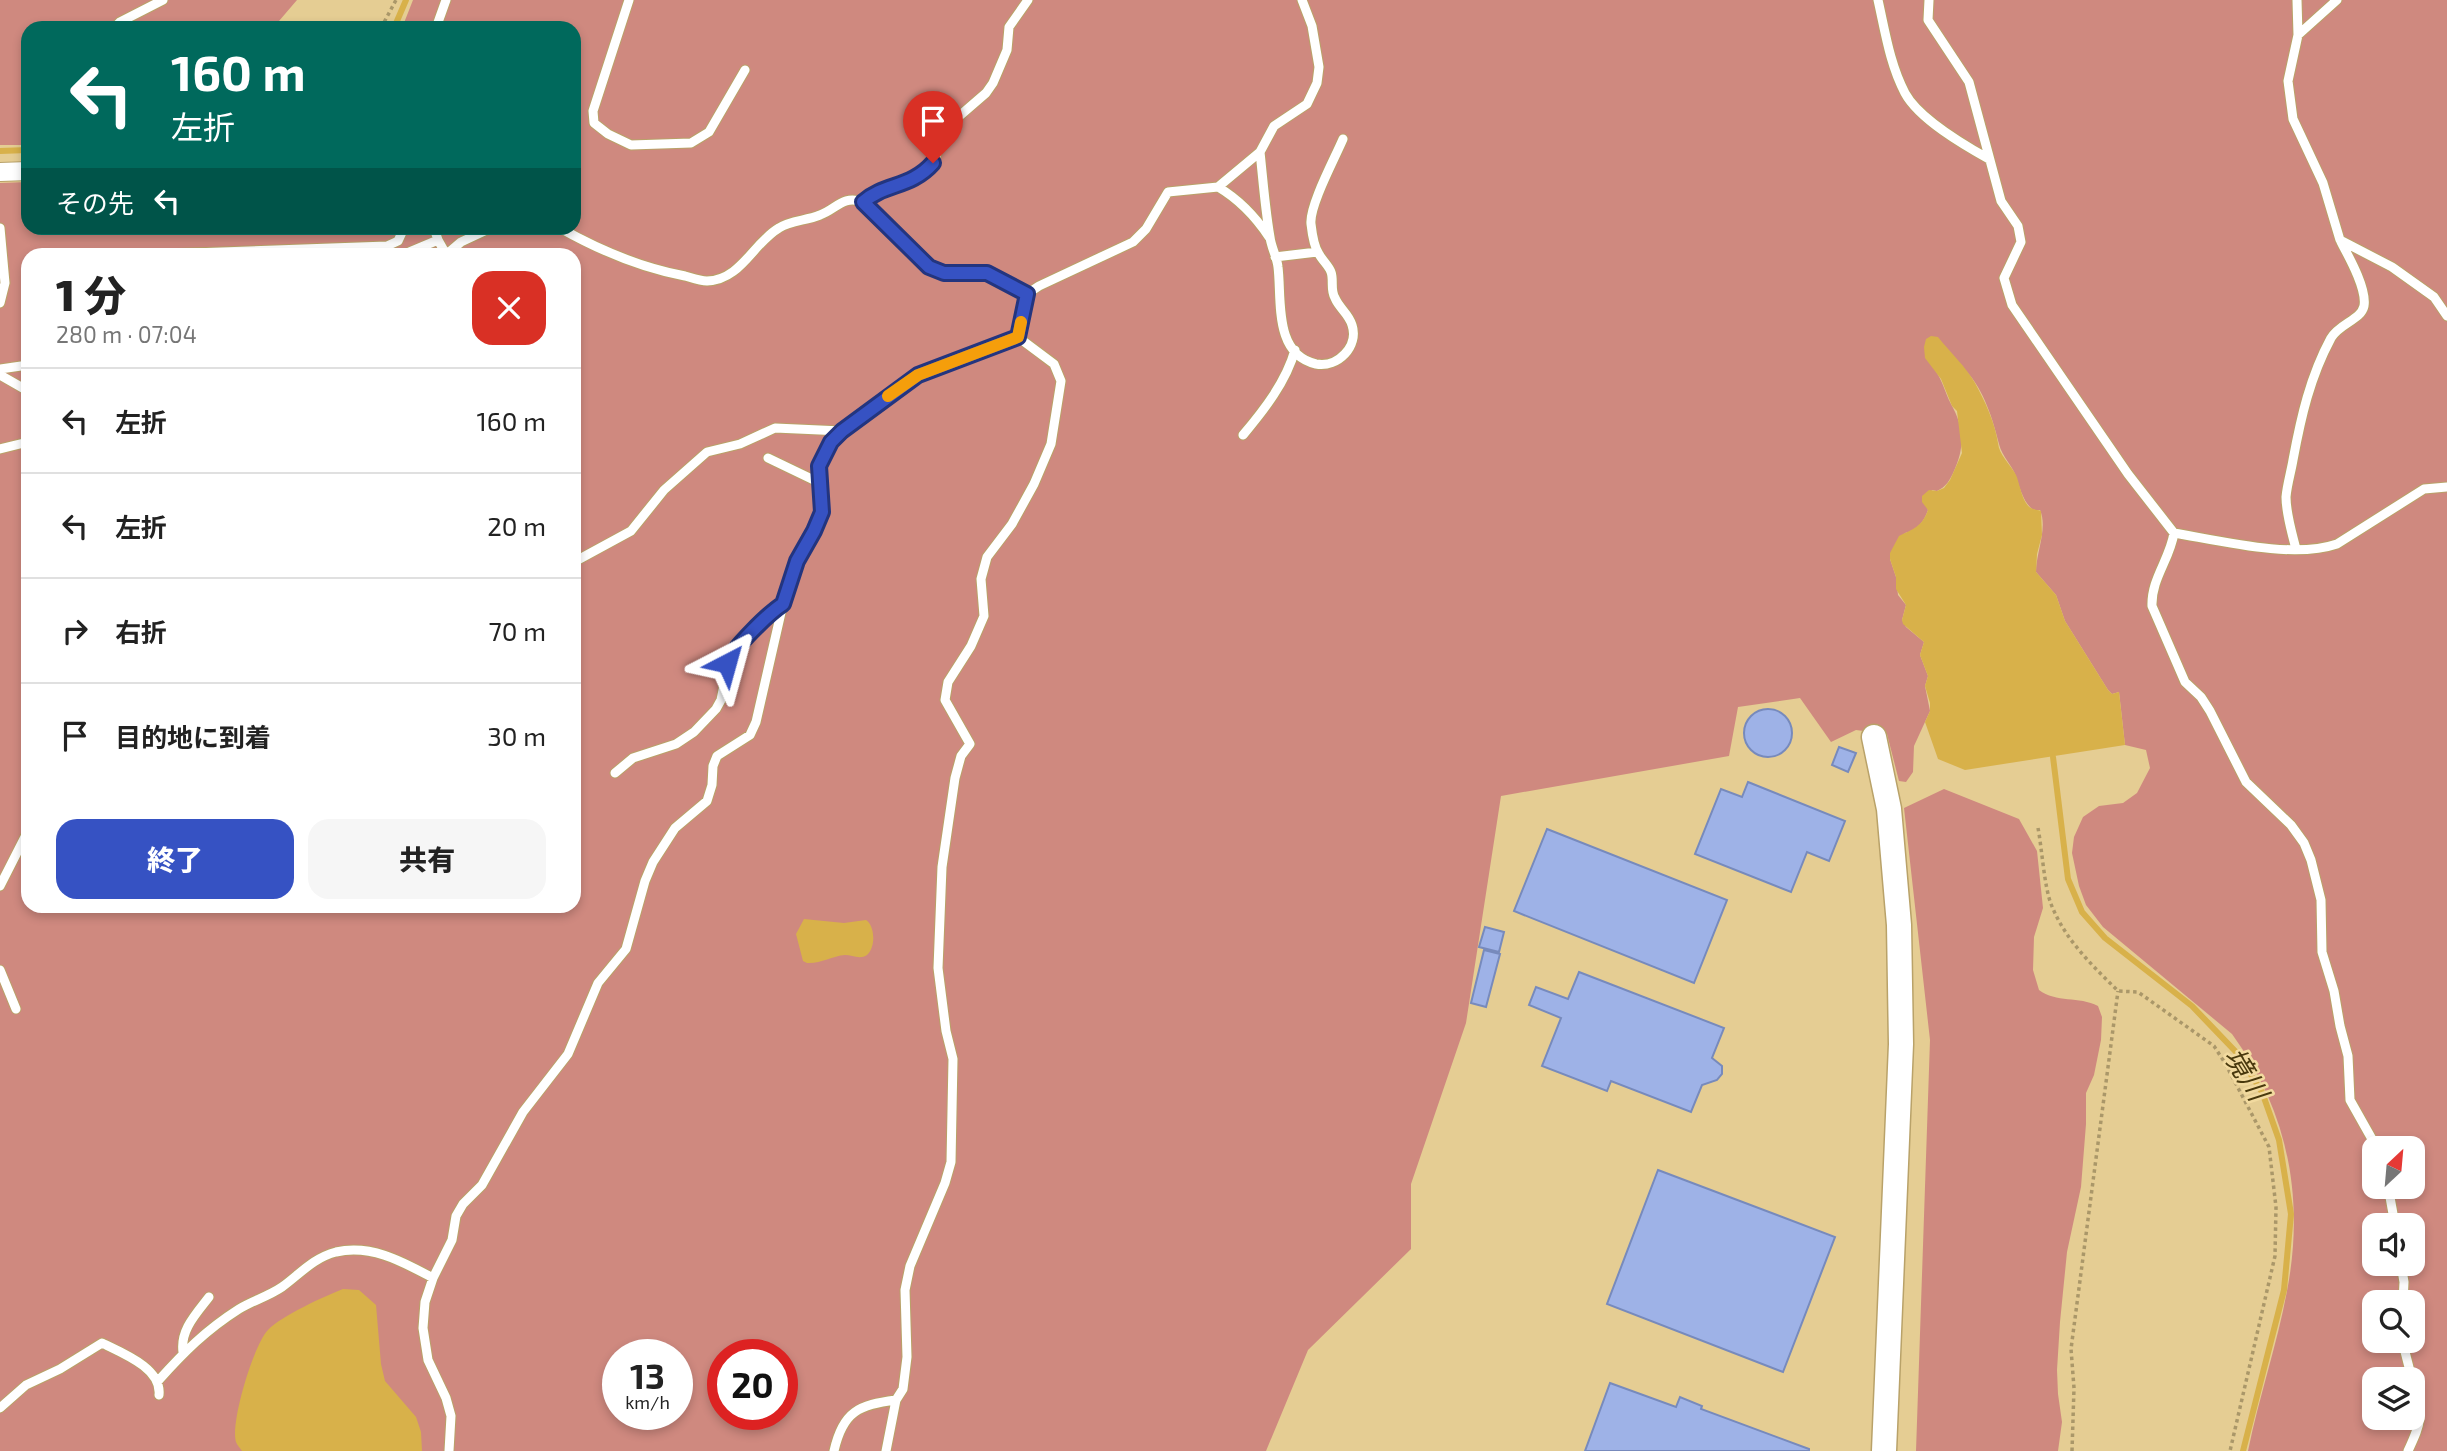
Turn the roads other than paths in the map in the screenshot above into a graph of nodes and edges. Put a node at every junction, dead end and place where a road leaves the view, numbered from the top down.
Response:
1 (163, 0) edge
2 (446, 0) edge
3 (629, 0) edge
4 (1028, 0) edge
5 (1302, 0) edge
6 (1878, 0) edge
7 (1929, 0) edge
8 (2297, 0) edge
9 (2337, 0) edge
10 (122, 21) edge
11 (438, 21) edge
12 (2298, 35) junction
13 (745, 70) dead end
14 (1343, 139) dead end
15 (1260, 152) junction
16 (1989, 159) junction
17 (21, 171) edge
18 (0, 172) edge
19 (1218, 187) junction
20 (863, 202) junction
21 (0, 228) edge
22 (401, 235) edge
23 (436, 235) edge
24 (476, 235) edge
25 (574, 235) edge
26 (1270, 239) junction
27 (438, 240) junction
28 (2340, 240) junction
29 (331, 248) edge
30 (419, 248) edge
31 (443, 248) edge
32 (455, 248) edge
33 (1317, 252) junction
34 (1275, 257) junction
35 (1027, 294) junction
36 (0, 303) edge
37 (2447, 316) edge
38 (1018, 337) junction
39 (1294, 350) junction
40 (21, 367) edge
41 (0, 372) edge
42 (21, 386) edge
43 (842, 431) junction
44 (1243, 435) dead end
45 (21, 444) edge
46 (0, 449) edge
47 (768, 458) dead end
48 (820, 483) junction
49 (2447, 487) edge
50 (2174, 533) junction
51 (2296, 549) junction
52 (581, 558) edge
53 (783, 604) junction
54 (1874, 737) dead end
55 (615, 772) dead end
56 (21, 845) edge
57 (0, 886) edge
58 (0, 970) edge
59 (16, 1010) dead end
60 (2370, 1136) edge
61 (433, 1278) junction
62 (209, 1297) dead end
63 (183, 1352) junction
64 (158, 1381) junction
65 (159, 1395) dead end
66 (896, 1400) junction
67 (0, 1408) edge
68 (2418, 1430) edge
69 (449, 1451) edge
70 (834, 1451) edge
71 (886, 1451) edge
72 (1884, 1451) edge
73 (2408, 1451) edge

1 - 10 lane
2 - 11 lane
3 - 13 lane
4 - 20 lane
5 - 15 lane
6 - 16 lane
7 - 16 lane
8 - 12 lane
9 - 12 lane
12 - 28 lane
14 - 33 lane
15 - 19 lane
15 - 26 lane
16 - 50 lane
17 - 18 street
19 - 26 lane
19 - 35 lane
20 - 25 lane
20 - 35 lane
21 - 36 lane
22 - 29 lane
23 - 27 lane
24 - 32 lane
26 - 34 lane
27 - 30 lane
27 - 31 lane
28 - 37 lane
28 - 51 lane
33 - 34 lane
33 - 39 lane
34 - 39 lane
35 - 38 lane
38 - 43 lane
38 - 66 lane
39 - 44 lane
40 - 41 lane
41 - 42 lane
43 - 48 lane
43 - 52 lane
45 - 46 lane
47 - 48 lane
48 - 53 lane
49 - 51 lane
50 - 51 lane
50 - 60 lane
53 - 55 lane
53 - 61 lane
54 - 72 street
56 - 57 lane
58 - 59 lane
61 - 63 lane
61 - 69 lane
62 - 63 lane
63 - 64 lane
64 - 65 lane
64 - 67 lane
66 - 70 lane
66 - 71 lane
68 - 73 lane

